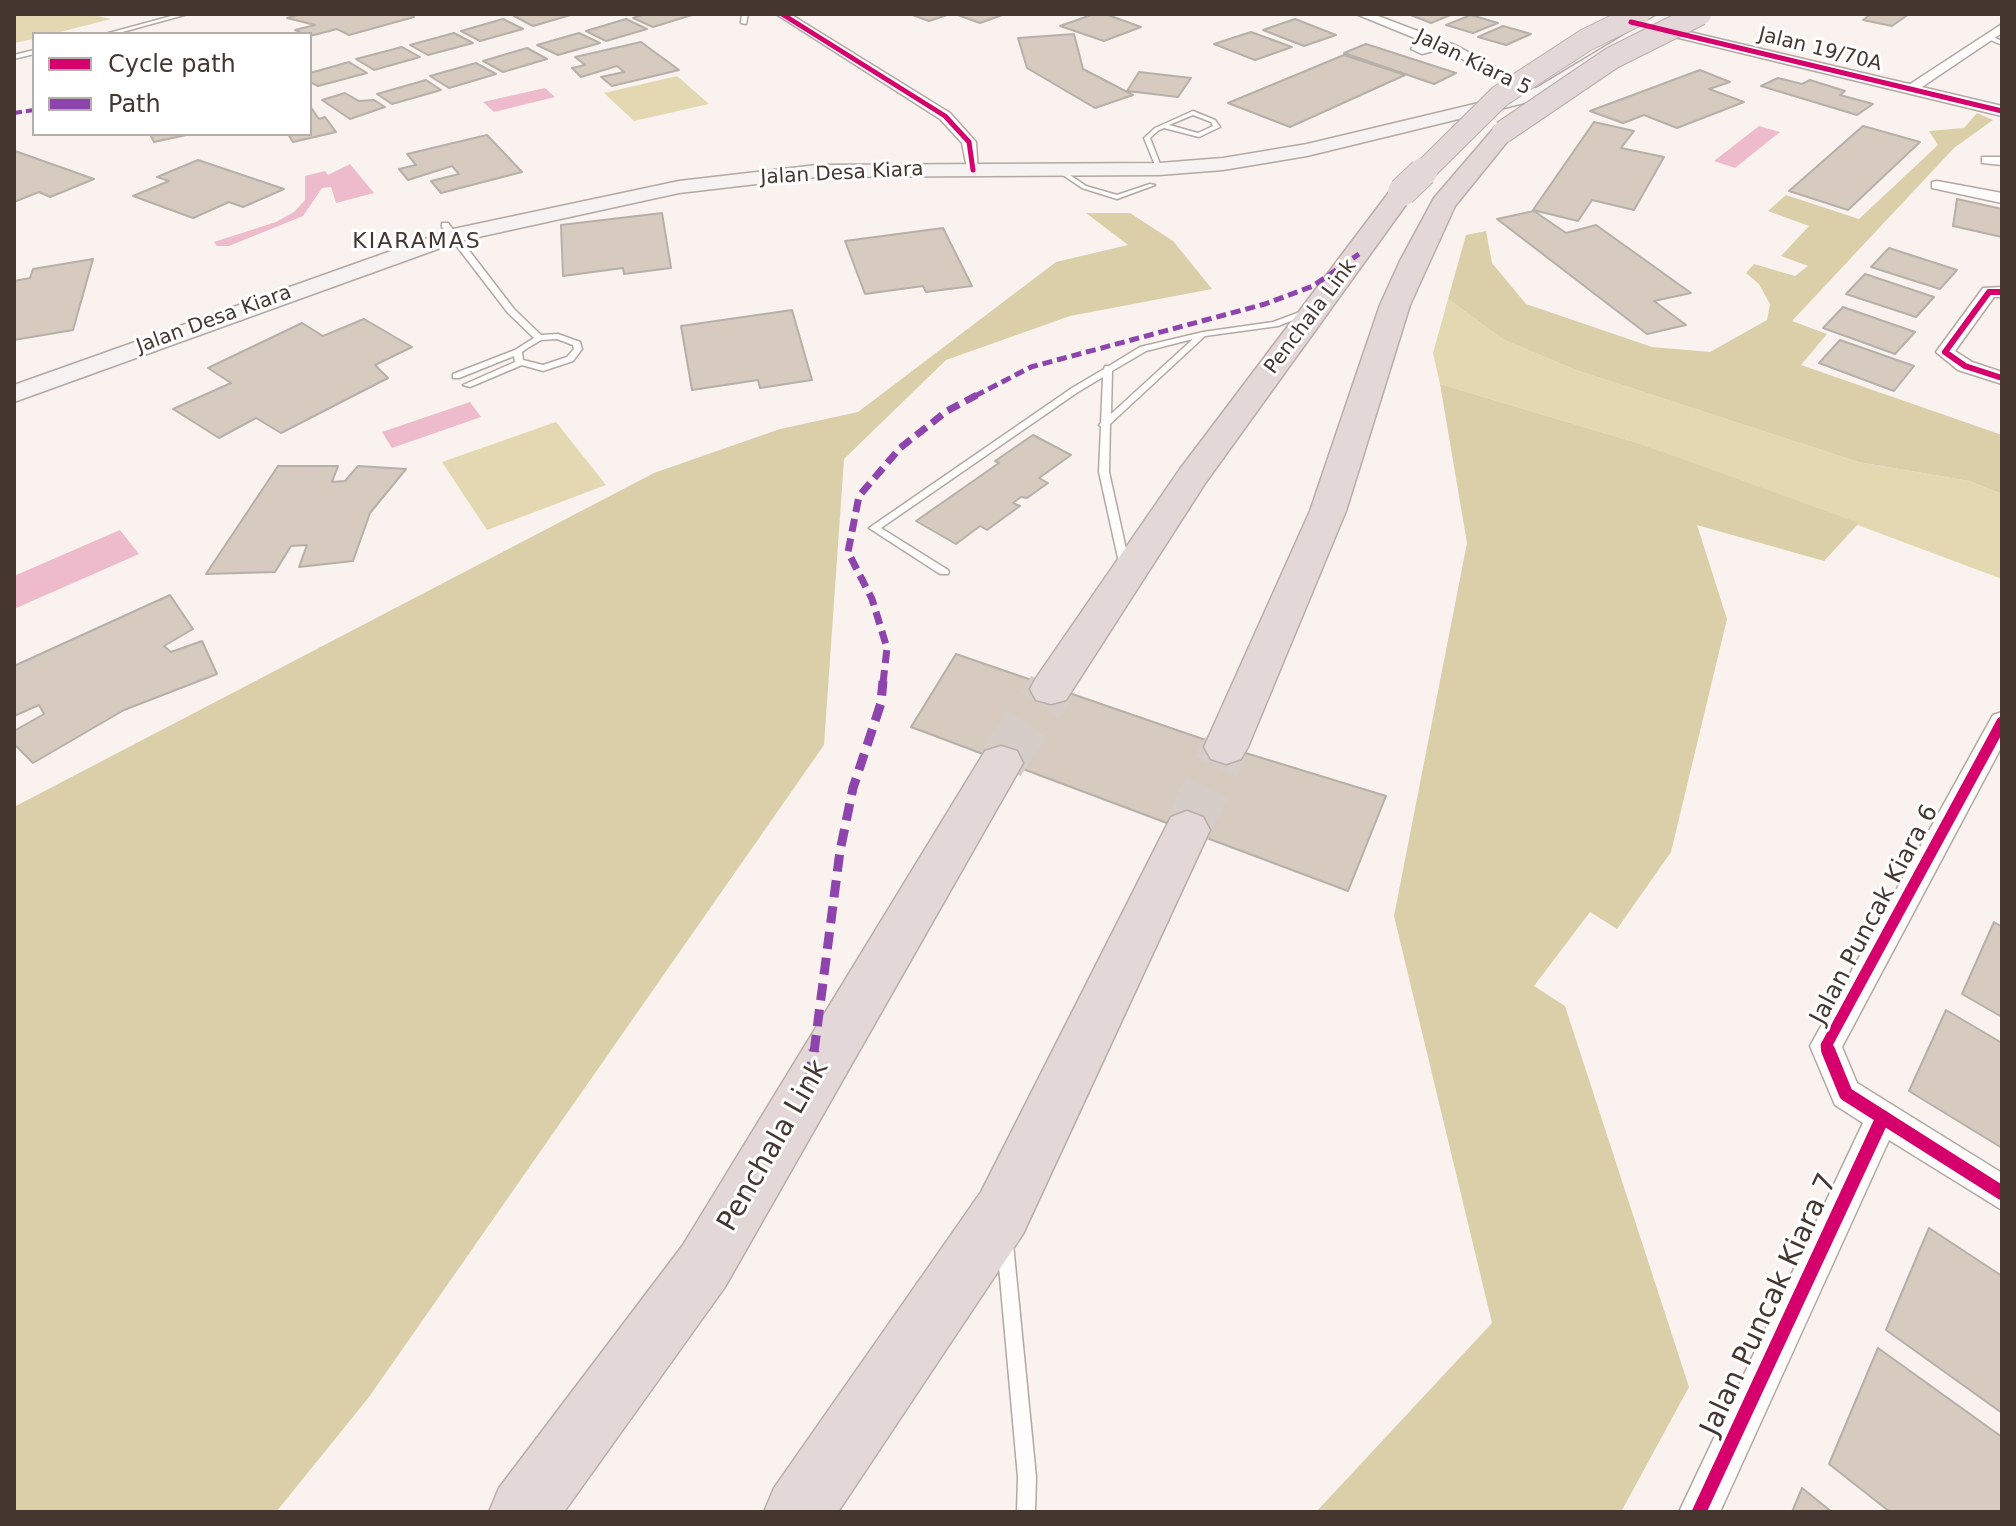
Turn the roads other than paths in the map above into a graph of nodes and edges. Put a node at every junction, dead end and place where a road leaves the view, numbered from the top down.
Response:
1 (185, 14) edge
2 (745, 14) edge
3 (782, 14) edge
4 (1362, 14) edge
5 (1672, 14) edge
6 (1682, 14) edge
7 (1700, 14) edge
8 (1641, 19) edge
9 (744, 23) dead end
10 (2002, 28) edge
11 (116, 32) edge
12 (1988, 37) junction
13 (2002, 43) edge
14 (1519, 83) junction
15 (1914, 86) junction
16 (1539, 94) junction
17 (2002, 111) edge
18 (1164, 126) junction
19 (1503, 132) junction
20 (970, 168) junction
21 (1155, 171) junction
22 (1937, 185) dead end
23 (2002, 198) edge
24 (449, 230) junction
25 (2002, 292) edge
26 (1315, 309) junction
27 (1203, 334) junction
28 (539, 338) junction
29 (518, 352) junction
30 (521, 363) junction
31 (1108, 368) junction
32 (456, 376) dead end
33 (14, 378) edge
34 (2002, 378) edge
35 (467, 385) dead end
36 (14, 394) edge
37 (1104, 425) junction
38 (944, 572) dead end
39 (1126, 574) junction
40 (1051, 689) tunnel mouth
41 (2002, 722) edge
42 (1226, 747) tunnel mouth
43 (1001, 763) tunnel mouth
44 (1187, 830) tunnel mouth
45 (1883, 1117) junction
46 (2002, 1193) edge
47 (1002, 1213) junction
48 (523, 1512) edge
49 (798, 1512) edge
50 (1026, 1512) edge
51 (1699, 1512) edge

1 - 11 lane
2 - 9 lane
3 - 20 street
4 - 14 street, Jalan Kiara 5
5 - 8 main road, Jalan Desa Kiara
6 - 19 highway, bridge
7 - 19 highway, bridge
8 - 14 main road, Jalan Desa Kiara
8 - 15 street, Jalan 19/70A
8 - 16 main road, Jalan Desa Kiara
8 - 26 highway, Penchala Link, bridge
10 - 12 street
12 - 13 lane
12 - 15 street
14 - 16 street, Jalan Kiara 5
14 - 21 main road, Jalan Desa Kiara
15 - 17 street, Jalan 19/70A
16 - 21 main road, Jalan Desa Kiara
18 - 18 lane
18 - 21 lane
19 - 42 highway
20 - 21 main road, Jalan Desa Kiara
20 - 21 main road, Jalan Desa Kiara
20 - 24 main road, Jalan Desa Kiara
22 - 23 street
24 - 28 lane
24 - 33 main road, Jalan Desa Kiara
24 - 36 main road, Jalan Desa Kiara
25 - 34 street
26 - 27 lane
26 - 39 highway, Penchala Link
27 - 31 lane
27 - 37 lane
28 - 29 lane
28 - 30 lane
29 - 30 lane
29 - 32 lane
30 - 35 lane
31 - 37 lane
31 - 38 lane
37 - 39 lane
39 - 40 highway, Penchala Link
41 - 45 street, Jalan Puncak Kiara 6
43 - 48 highway, Penchala Link
44 - 47 highway
45 - 46 street, Jalan Puncak Kiara 6
45 - 51 street, Jalan Puncak Kiara 7
47 - 49 highway
47 - 50 lane

